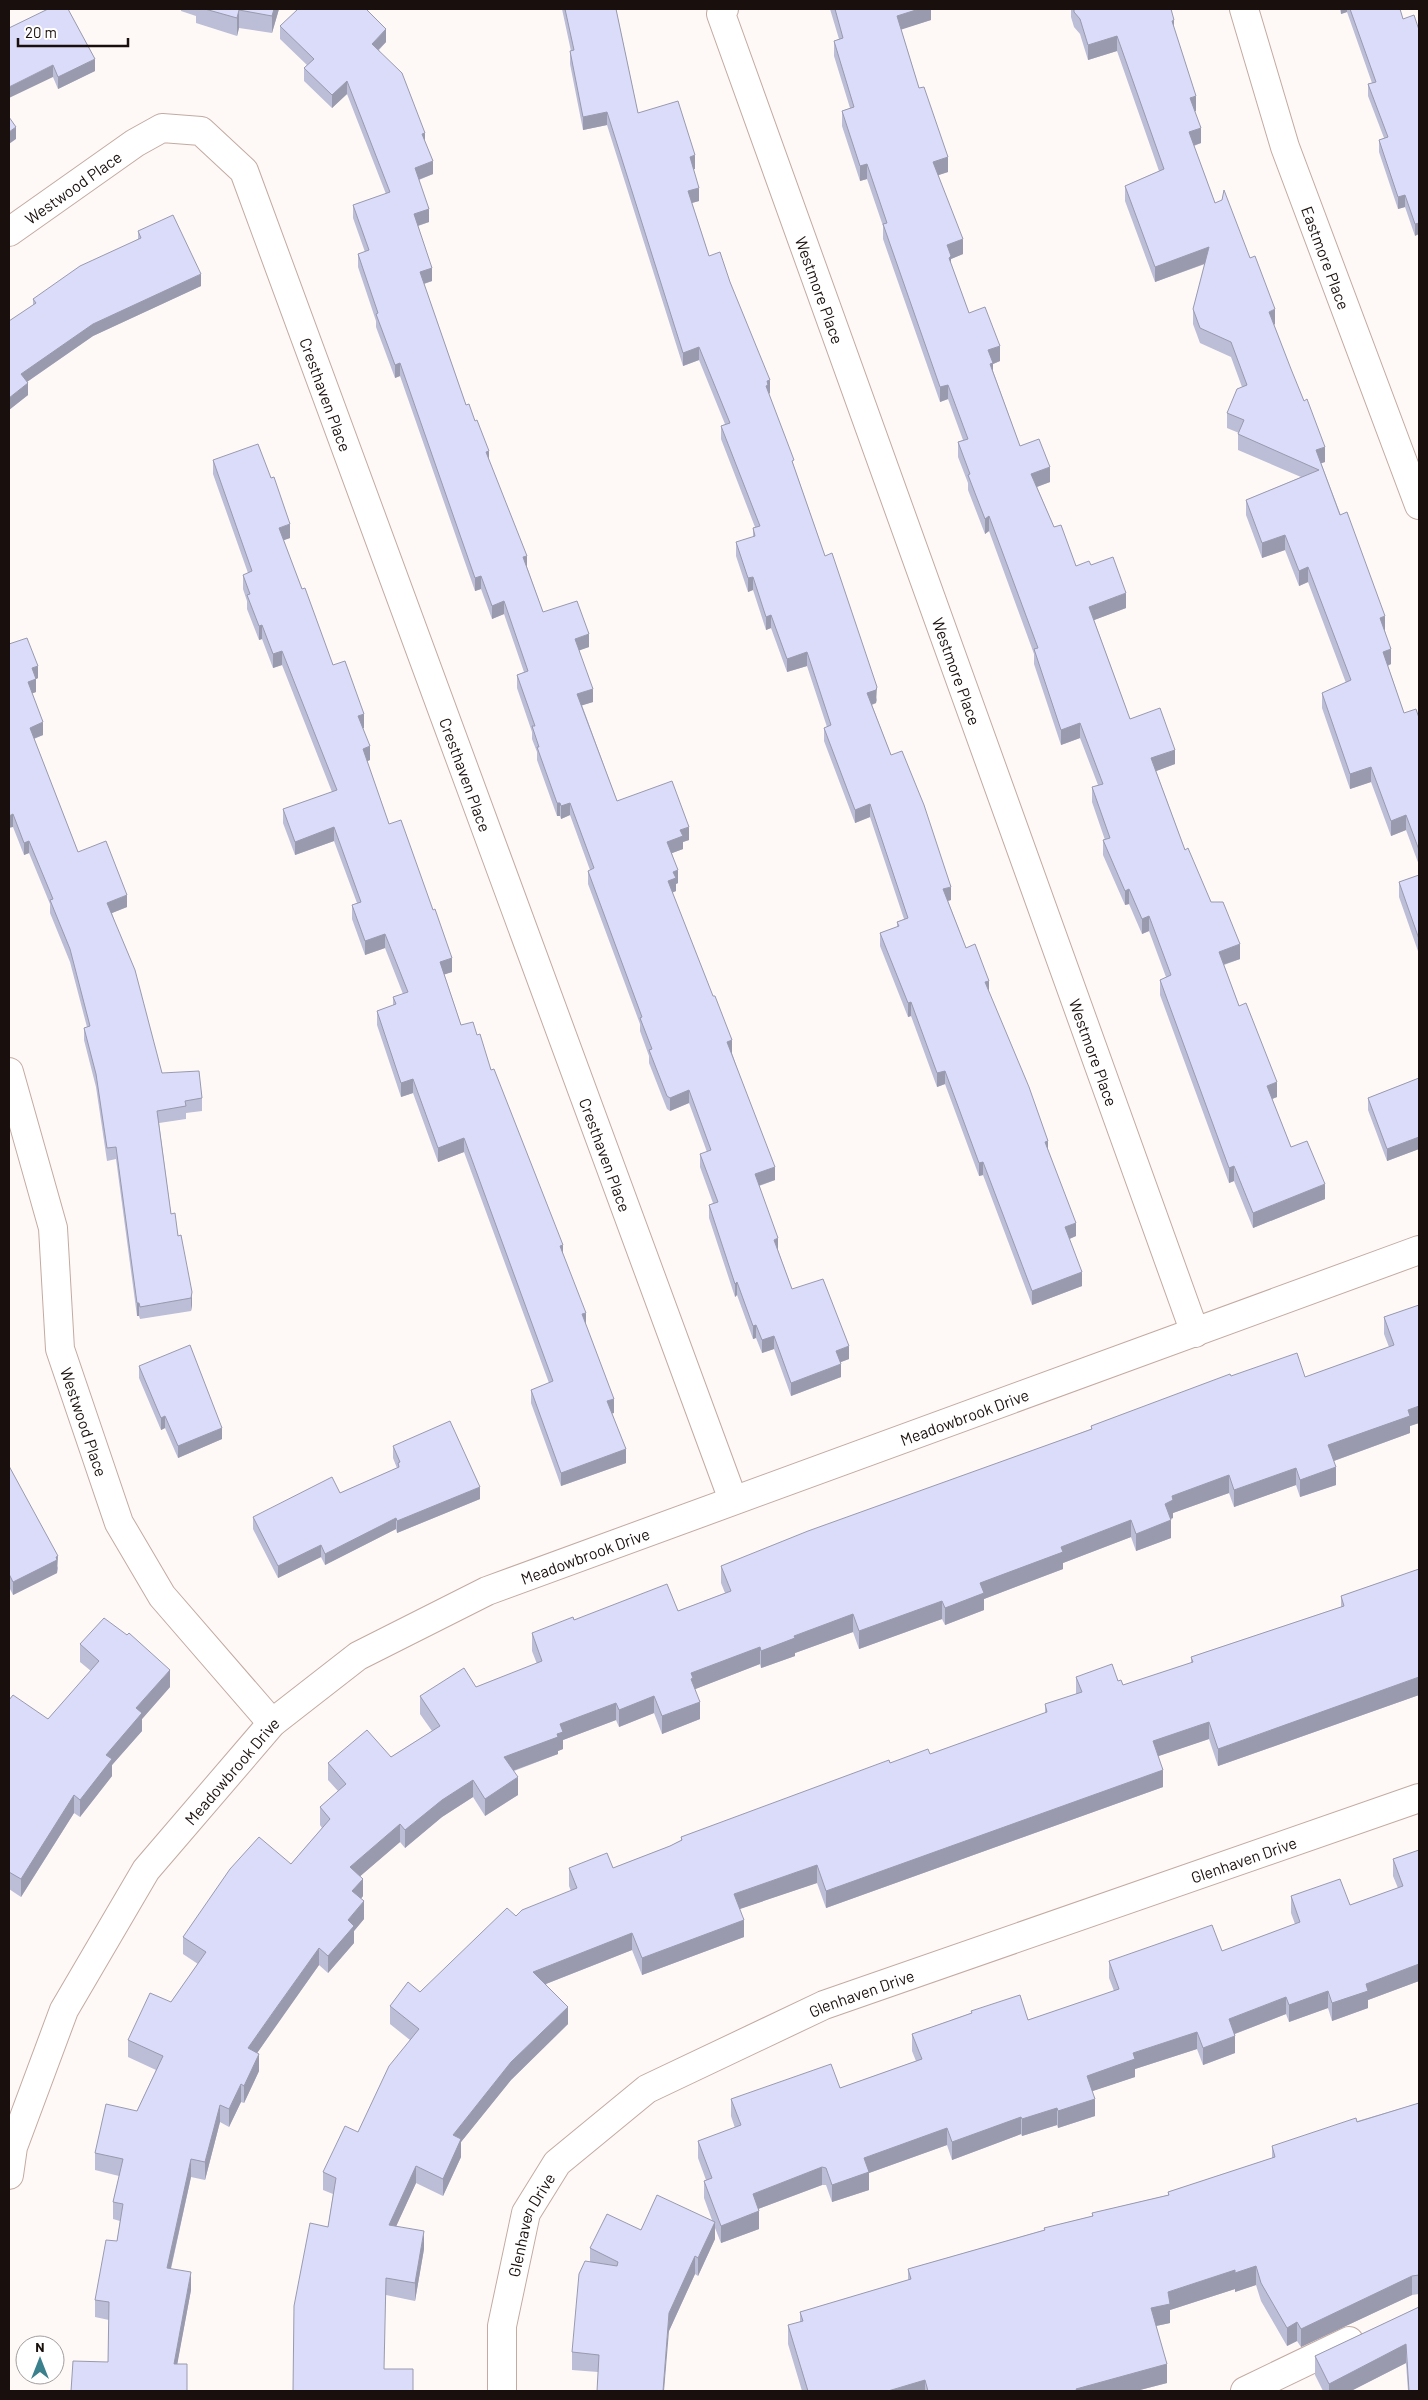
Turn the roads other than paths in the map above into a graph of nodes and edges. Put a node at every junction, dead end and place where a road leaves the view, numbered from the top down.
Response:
1 (724, 9) edge
2 (1244, 9) edge
3 (135, 142) joint
4 (9, 232) edge
5 (1419, 505) edge
6 (9, 1072) edge
7 (1419, 1250) edge
8 (1195, 1333) junction
9 (733, 1500) junction
10 (272, 1723) junction
11 (1419, 1798) edge
12 (9, 2175) edge
13 (1368, 2333) edge
14 (502, 2391) edge
15 (1245, 2391) edge

1 - 8 street, Westmore Place
2 - 5 street, Eastmore Place
3 - 4 street, Westwood Place
3 - 9 street, Cresthaven Place
6 - 10 street, Westwood Place
7 - 8 street, Meadowbrook Drive
8 - 9 street, Meadowbrook Drive
9 - 10 street, Meadowbrook Drive
10 - 12 street, Meadowbrook Drive
11 - 14 street, Glenhaven Drive
13 - 15 street

